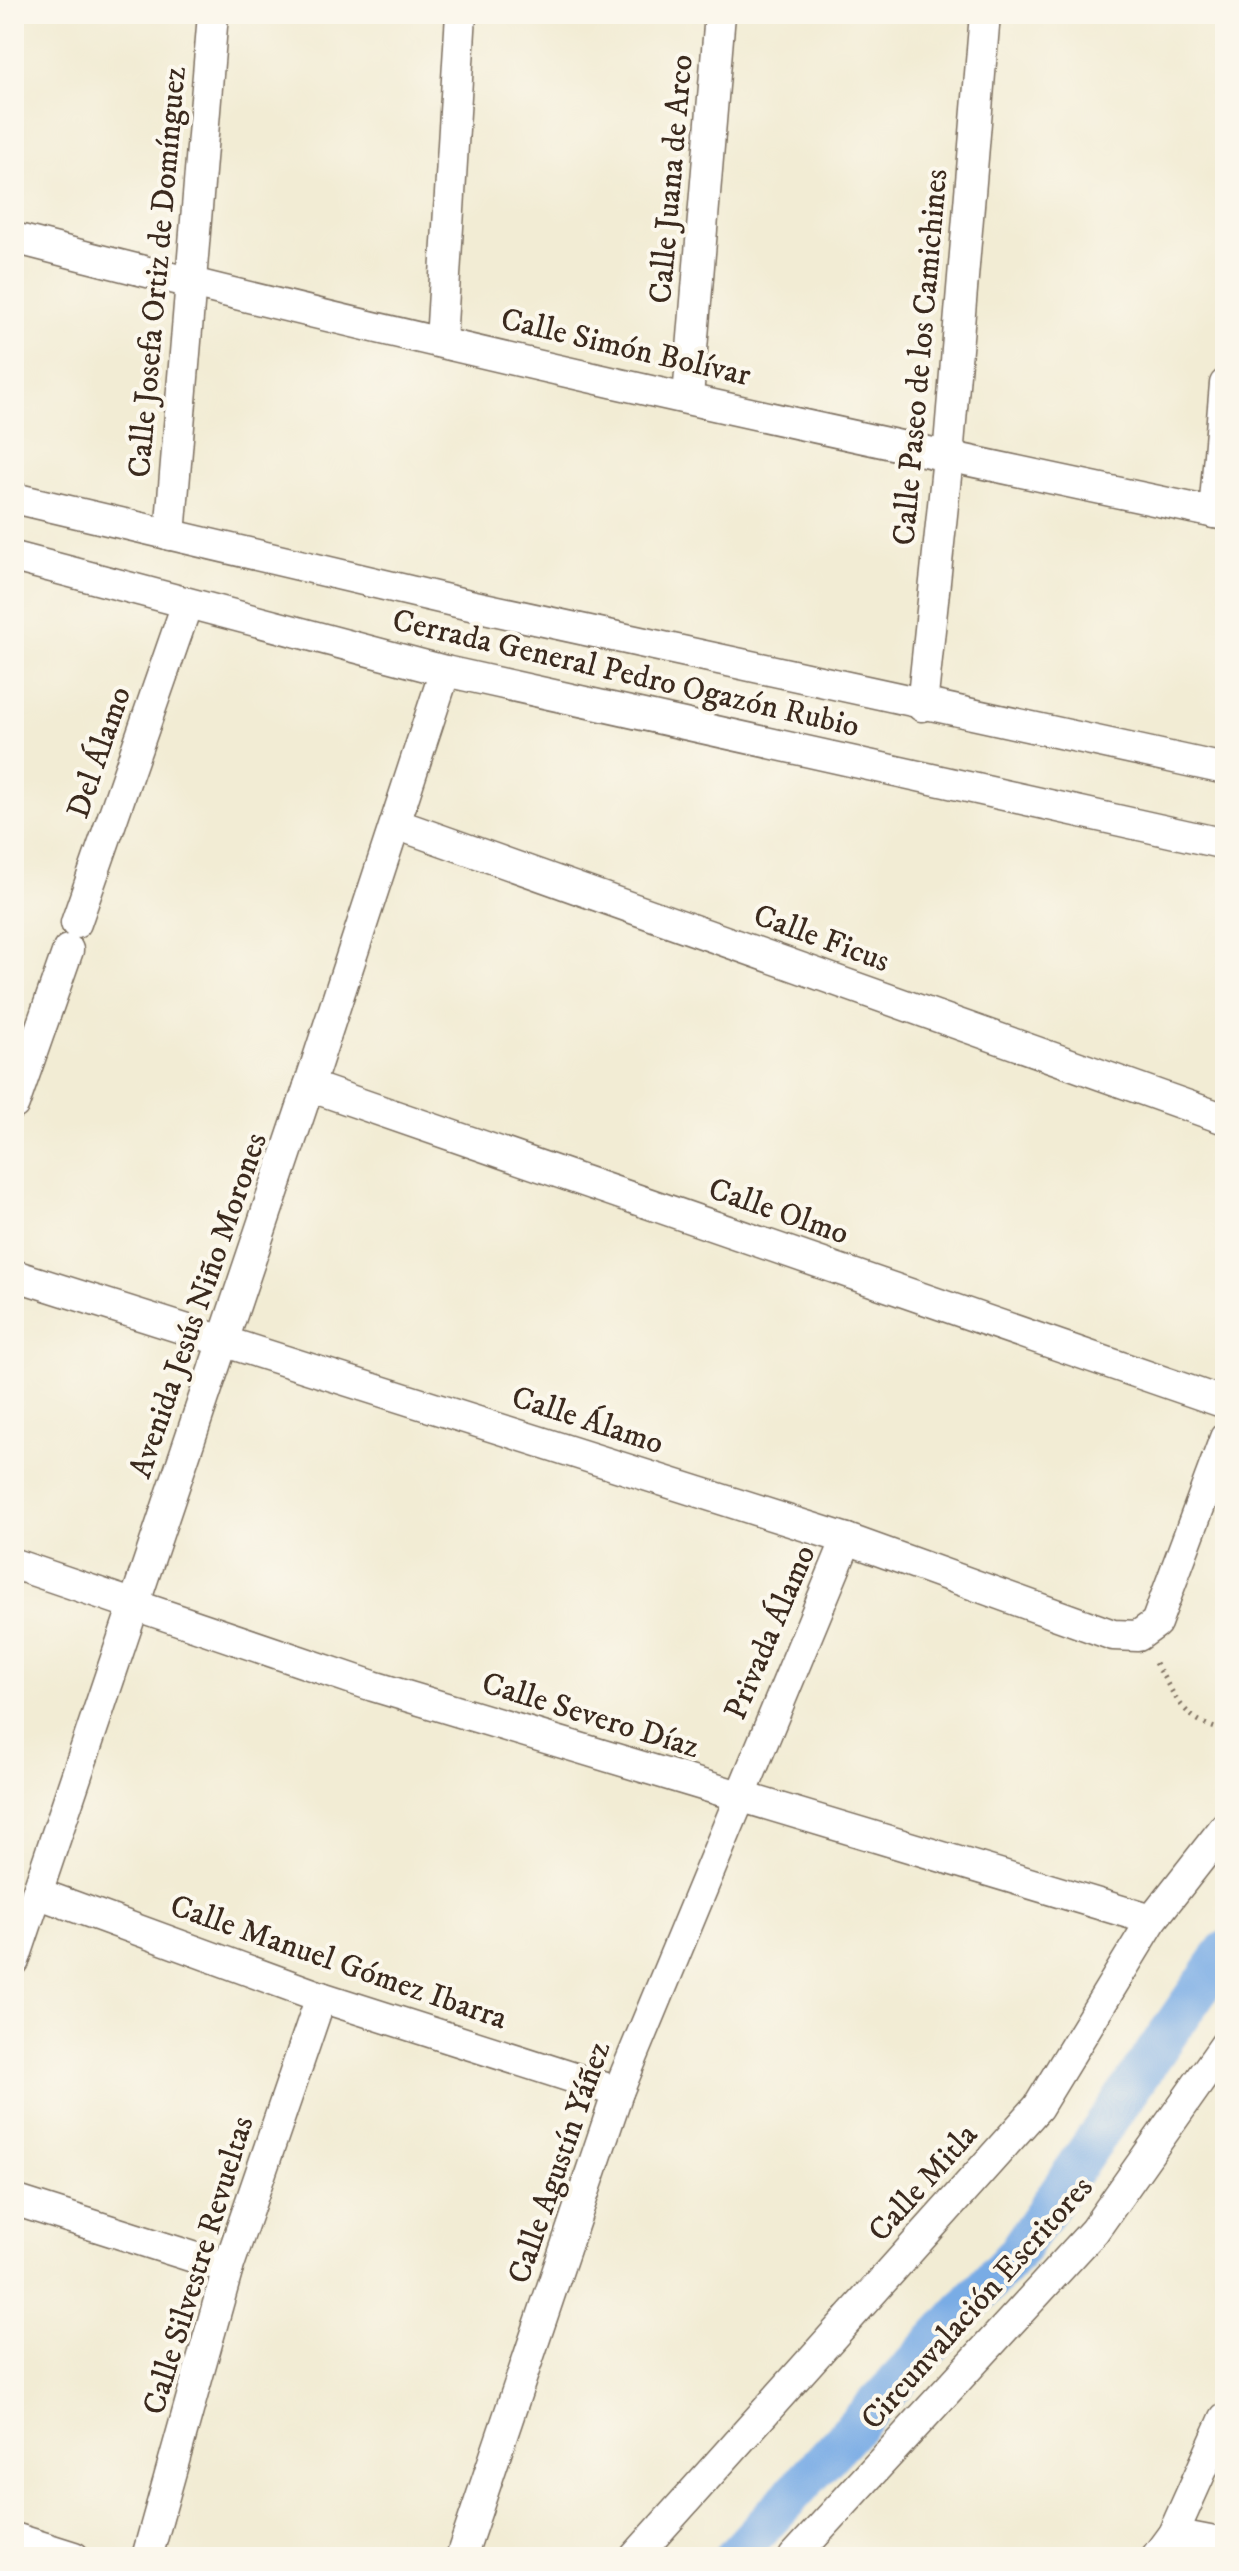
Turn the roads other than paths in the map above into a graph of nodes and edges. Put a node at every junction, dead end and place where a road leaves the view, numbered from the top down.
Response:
1 (213, 14) edge
2 (461, 14) edge
3 (720, 14) edge
4 (985, 14) edge
5 (14, 238) edge
6 (194, 285) junction
7 (441, 341) junction
8 (1225, 384) edge
9 (688, 397) junction
10 (948, 457) junction
11 (14, 498) edge
12 (1220, 514) edge
13 (170, 535) junction
14 (14, 557) edge
15 (187, 604) junction
16 (445, 671) junction
17 (922, 706) junction
18 (1225, 769) edge
19 (396, 824) junction
20 (1225, 844) edge
21 (309, 1086) junction
22 (14, 1104) edge
23 (1225, 1119) edge
24 (14, 1275) edge
25 (223, 1341) junction
26 (1225, 1403) edge
27 (1225, 1438) edge
28 (847, 1539) junction
29 (14, 1564) edge
30 (134, 1603) junction
31 (738, 1796) junction
32 (1225, 1827) edge
33 (37, 1893) junction
34 (1152, 1920) junction
35 (14, 1961) edge
36 (321, 1997) junction
37 (1221, 2060) edge
38 (618, 2092) junction
39 (14, 2200) edge
40 (228, 2268) junction
41 (1225, 2418) edge
42 (17, 2544) edge
43 (1225, 2544) edge
44 (1165, 2545) edge
45 (74, 2557) edge
46 (147, 2557) edge
47 (461, 2557) edge
48 (635, 2557) edge
49 (794, 2557) edge

1 - 6 street, Calle Josefa Ortiz de Domínguez
2 - 7 street
3 - 9 street, Calle Juana de Arco
4 - 10 street, Calle Paseo de los Camichines
5 - 6 street, Calle Simón Bolívar
6 - 7 street, Calle Simón Bolívar
6 - 13 street, Calle Josefa Ortiz de Domínguez
7 - 9 street, Calle Simón Bolívar
8 - 12 street
9 - 10 street, Calle Simón Bolívar
10 - 12 street, Calle Simón Bolívar
10 - 17 street, Calle Paseo de los Camichines
11 - 13 street, Cerrada General Pedro Ogazón Rubio
13 - 17 street, Cerrada General Pedro Ogazón Rubio
14 - 15 street, Cerrada General Pedro Ogazón Rubio
15 - 16 street, Cerrada General Pedro Ogazón Rubio
15 - 22 street, Del Álamo
16 - 19 street, Avenida Jesús Niño Morones
16 - 20 street, Cerrada General Pedro Ogazón Rubio
17 - 18 street, Cerrada General Pedro Ogazón Rubio
19 - 21 street, Avenida Jesús Niño Morones
19 - 23 street, Calle Ficus
21 - 25 street, Avenida Jesús Niño Morones
21 - 26 street, Calle Olmo
24 - 25 street, Calle Álamo
25 - 28 street, Calle Álamo
25 - 30 street, Avenida Jesús Niño Morones
27 - 28 street, Calle Álamo
28 - 31 street, Privada Álamo
29 - 30 street, Calle Severo Díaz
30 - 31 street, Calle Severo Díaz
30 - 33 street, Avenida Jesús Niño Morones
31 - 34 street, Calle Severo Díaz
31 - 38 street, Calle Agustín Yáñez
32 - 34 street, Calle Mitla
33 - 35 street, Avenida Jesús Niño Morones
33 - 36 street, Calle Manuel Gómez Ibarra
34 - 48 street, Calle Mitla
36 - 38 street, Calle Manuel Gómez Ibarra
36 - 40 street, Calle Silvestre Revueltas
37 - 49 street, Circunvalación Escritores
38 - 47 street, Calle Agustín Yáñez
39 - 40 street
40 - 46 street, Calle Silvestre Revueltas
41 - 44 street
42 - 45 street
43 - 44 street

